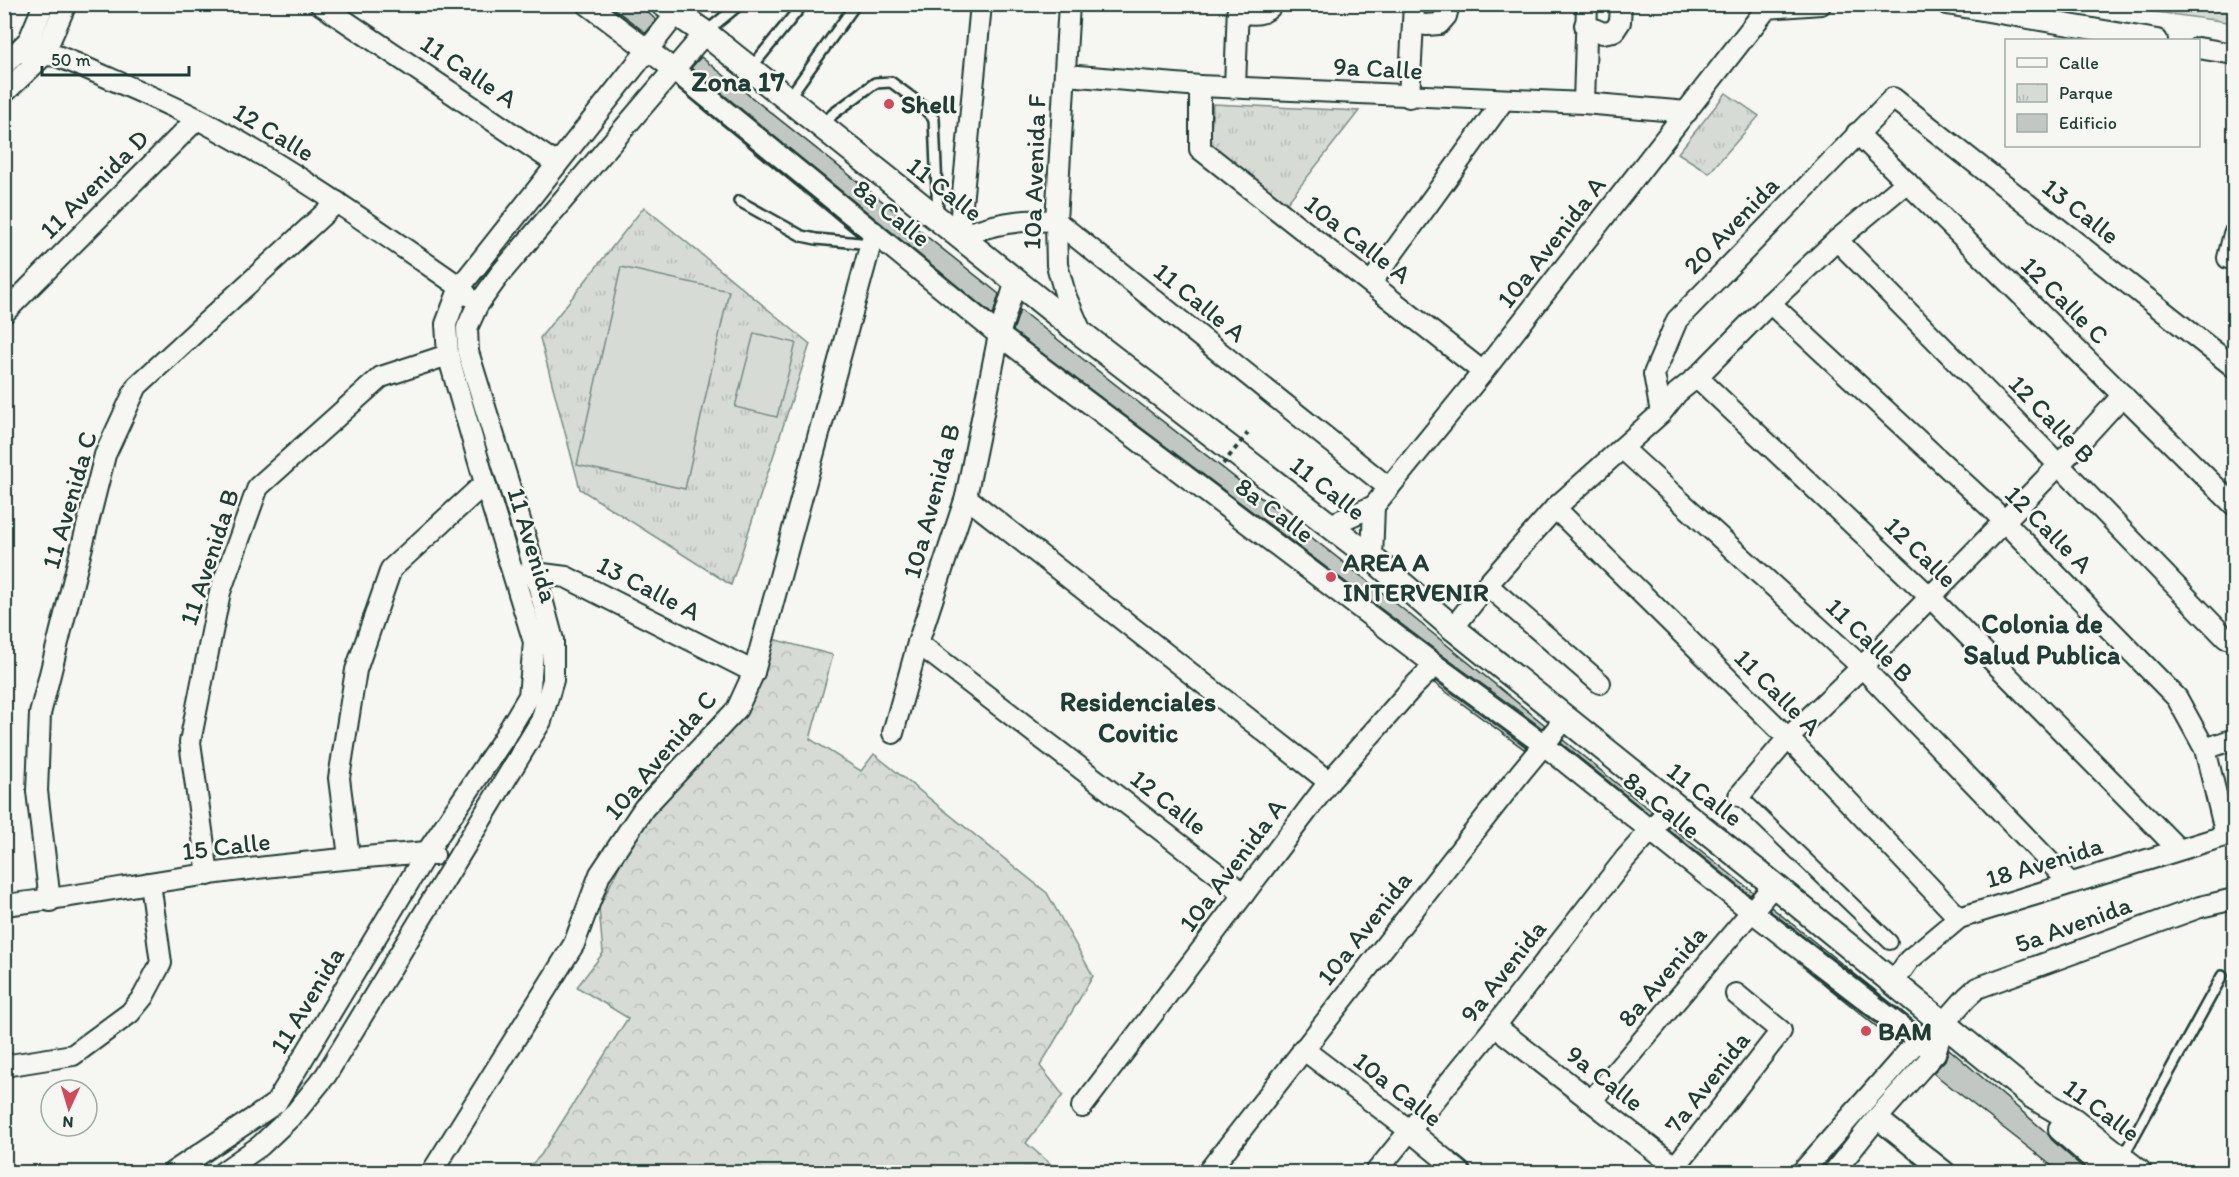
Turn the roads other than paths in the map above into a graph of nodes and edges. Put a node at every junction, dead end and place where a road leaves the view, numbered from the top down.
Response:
1 (44, 4) edge
2 (66, 4) edge
3 (320, 4) edge
4 (587, 4) edge
5 (740, 4) edge
6 (803, 4) edge
7 (981, 4) edge
8 (1273, 4) edge
9 (1449, 4) edge
10 (1587, 4) edge
11 (1621, 4) edge
12 (1821, 4) edge
13 (1947, 4) edge
14 (1073, 6) edge
15 (1767, 6) edge
16 (674, 8) edge
17 (853, 8) dead end
18 (1238, 8) edge
19 (1414, 14) edge
20 (1586, 25) junction
21 (705, 33) junction
22 (2151, 39) edge
23 (2200, 48) edge
24 (648, 50) junction
25 (2235, 54) edge
26 (43, 56) junction
27 (11, 59) edge
28 (674, 69) junction
29 (750, 69) junction
30 (1066, 75) junction
31 (1200, 86) junction
32 (1235, 87) junction
33 (4, 93) edge
34 (1409, 97) junction
35 (1893, 98) joint
36 (788, 99) junction
37 (1503, 101) junction
38 (1584, 103) junction
39 (1687, 112) junction
40 (197, 119) junction
41 (822, 127) junction
42 (1857, 133) junction
43 (557, 164) junction
44 (1907, 182) junction
45 (739, 201) dead end
46 (337, 202) junction
47 (938, 220) junction
48 (1056, 221) junction
49 (2235, 234) edge
50 (959, 236) junction
51 (872, 238) junction
52 (1838, 240) junction
53 (2228, 258) dead end
54 (1016, 281) junction
55 (1371, 283) junction
56 (460, 287) junction
57 (1770, 303) junction
58 (477, 306) junction
59 (4, 313) edge
60 (1082, 334) junction
61 (999, 335) junction
62 (448, 355) junction
63 (2235, 367) edge
64 (1483, 372) junction
65 (1697, 377) junction
66 (2123, 395) junction
67 (1661, 413) junction
68 (1622, 448) junction
69 (2059, 465) junction
70 (485, 483) junction
71 (1389, 488) junction
72 (966, 497) junction
73 (2235, 505) edge
74 (1374, 507) junction
75 (1555, 508) junction
76 (2003, 522) junction
77 (1330, 525) junction
78 (1372, 558) junction
79 (535, 573) junction
80 (514, 576) junction
81 (1487, 585) junction
82 (1930, 597) junction
83 (1453, 628) junction
84 (2230, 638) edge
85 (918, 644) junction
86 (1435, 665) junction
87 (1862, 667) junction
88 (754, 672) junction
89 (1600, 683) dead end
90 (1565, 719) junction
91 (892, 733) dead end
92 (1788, 738) junction
93 (2235, 740) edge
94 (1544, 745) junction
95 (2205, 749) junction
96 (1329, 782) junction
97 (1739, 796) joint
98 (1672, 805) junction
99 (1650, 830) junction
100 (2230, 834) edge
101 (2178, 849) junction
102 (427, 852) junction
103 (350, 858) junction
104 (453, 864) junction
105 (208, 875) junction
106 (2069, 882) junction
107 (150, 883) junction
108 (1774, 885) junction
109 (1244, 894) junction
110 (2235, 899) edge
111 (50, 901) junction
112 (4, 905) edge
113 (1752, 912) junction
114 (1959, 918) junction
115 (1890, 942) dead end
116 (2222, 976) dead end
117 (1893, 983) junction
118 (1736, 994) dead end
119 (1944, 1023) junction
120 (1495, 1026) junction
121 (1919, 1039) junction
122 (1303, 1049) junction
123 (1935, 1053) junction
124 (4, 1066) edge
125 (1591, 1101) junction
126 (1082, 1107) dead end
127 (1877, 1118) junction
128 (1409, 1130) junction
129 (2123, 1168) edge
130 (1679, 1170) edge
131 (1802, 1172) edge
132 (172, 1173) edge
133 (223, 1173) edge
134 (432, 1173) edge
135 (1208, 1173) edge
136 (1376, 1173) edge
137 (1460, 1173) edge
138 (1834, 1173) edge
139 (1945, 1173) edge

1 - 27 street
2 - 26 street
3 - 43 street, 11 Calle A
4 - 24 street, 8a Calle
5 - 21 lane
6 - 29 lane
7 - 50 street
8 - 18 street
9 - 19 street
10 - 20 street
11 - 20 street
12 - 15 street
13 - 22 street
14 - 30 street, 10a Avenida F
15 - 39 street, 10a Avenida A
16 - 21 street, 11 Calle
16 - 24 street, 11 Avenida
17 - 36 lane
18 - 32 street
19 - 34 street
20 - 38 street
21 - 28 street, 11 Avenida
21 - 29 street, 11 Calle
23 - 25 street
24 - 28 street, 8a Calle
24 - 43 street, 11 Avenida
26 - 27 street, 12 Calle
26 - 33 street
26 - 40 street, 12 Calle
28 - 51 street, 8a Calle
28 - 58 street, 11 Avenida
29 - 36 street, 11 Calle
30 - 31 street, 9a Calle
30 - 48 street, 10a Avenida F
31 - 32 street, 9a Calle
31 - 55 street, 10a Calle A
32 - 34 street, 9a Calle
34 - 37 street, 9a Calle
35 - 42 street, 20 Avenida
35 - 63 street, 13 Calle
36 - 41 street, 11 Calle
37 - 38 street, 9a Calle
37 - 55 street
38 - 39 street, 9a Calle
39 - 64 street, 10a Avenida A
40 - 46 street, 12 Calle
40 - 59 street, 11 Avenida D
41 - 47 street, 11 Calle
41 - 47 lane
42 - 44 street, 12 Calle C
42 - 67 street, 20 Avenida
43 - 56 street, 11 Avenida
44 - 52 street
44 - 66 street, 12 Calle C
45 - 51 lane
46 - 56 street, 12 Calle
46 - 111 street, 11 Avenida C
47 - 50 street, 11 Calle
48 - 50 street
48 - 60 street, 10a Avenida F
48 - 71 street, 11 Calle A
49 - 53 street
50 - 54 street, 11 Calle
51 - 61 street, 8a Calle
51 - 88 street, 10a Avenida C
52 - 57 street
52 - 69 street, 12 Calle B
54 - 60 street, 11 Calle
54 - 61 street, 10a Avenida B
55 - 64 street, 10a Calle A
56 - 58 street, 12 Calle
56 - 62 street, 11 Avenida
57 - 65 street
57 - 76 street, 12 Calle A
58 - 79 street, 11 Avenida
60 - 77 street, 11 Calle
61 - 72 street, 10a Avenida B
61 - 86 street, 8a Calle
62 - 70 street, 11 Avenida
62 - 105 street, 11 Avenida B
64 - 71 street, 10a Avenida A
65 - 67 street
65 - 82 street, 12 Calle
66 - 69 street
66 - 73 street, 12 Calle C
67 - 68 street
68 - 75 street
68 - 87 street, 11 Calle B
69 - 76 street
69 - 84 street, 12 Calle B
70 - 80 street, 11 Avenida
70 - 103 street
71 - 74 street, 10a Avenida A
72 - 85 street, 10a Avenida B
72 - 96 street
74 - 77 street, 10a Avenida A
74 - 78 street
75 - 81 street
75 - 92 street, 11 Calle A
76 - 82 street
76 - 95 street, 12 Calle A
77 - 78 street, 11 Calle
78 - 83 street, 11 Calle
79 - 80 street, 13 Calle A
79 - 88 street, 13 Calle A
79 - 104 street, 11 Avenida
80 - 102 street, 11 Avenida
81 - 83 street
81 - 89 street
82 - 87 street
82 - 101 street, 12 Calle
83 - 90 street, 11 Calle
85 - 91 street, 10a Avenida B
85 - 109 street, 12 Calle
86 - 94 street, 8a Calle
86 - 96 street, 10a Avenida A
87 - 92 street
87 - 106 street, 11 Calle B
88 - 134 street, 10a Avenida C
90 - 94 street, 10a Avenida
90 - 98 street, 11 Calle
92 - 97 street
92 - 114 street, 11 Calle A
93 - 95 street
94 - 99 street, 8a Calle
94 - 122 street, 10a Avenida
95 - 100 street, 12 Calle A
96 - 109 street, 10a Avenida A
97 - 115 street
98 - 99 street, 9a Avenida
98 - 108 street, 11 Calle
99 - 113 street, 8a Calle
99 - 120 street, 9a Avenida
100 - 101 street, 18 Avenida
101 - 106 street, 18 Avenida
102 - 103 street, 15 Calle
102 - 104 street, 15 Calle
102 - 132 street, 11 Avenida
103 - 105 street, 15 Calle
104 - 133 street, 11 Avenida
105 - 107 street, 15 Calle
106 - 114 street, 18 Avenida
107 - 111 street, 15 Calle
107 - 124 street
108 - 113 street, 8a Avenida
108 - 117 street, 11 Calle
109 - 126 street, 10a Avenida A
110 - 119 street, 5a Avenida
111 - 112 street, 15 Calle
113 - 121 street, 8a Calle
113 - 125 street, 8a Avenida
114 - 117 street, 18 Avenida
116 - 129 lane
117 - 119 street, 11 Calle
118 - 130 street, 7a Avenida
119 - 121 street, 5a Avenida
119 - 123 street, 5a Avenida
119 - 129 street, 11 Calle
120 - 125 street, 9a Calle
120 - 128 street, 9a Avenida
121 - 123 street, 8a Calle
121 - 131 street, 5a Avenida
122 - 128 street, 10a Calle
122 - 135 street, 10a Avenida
123 - 127 street, 5a Avenida
125 - 130 street, 9a Calle
127 - 138 street, 5a Avenida
127 - 139 street
128 - 136 street, 9a Avenida
128 - 137 street, 10a Calle

